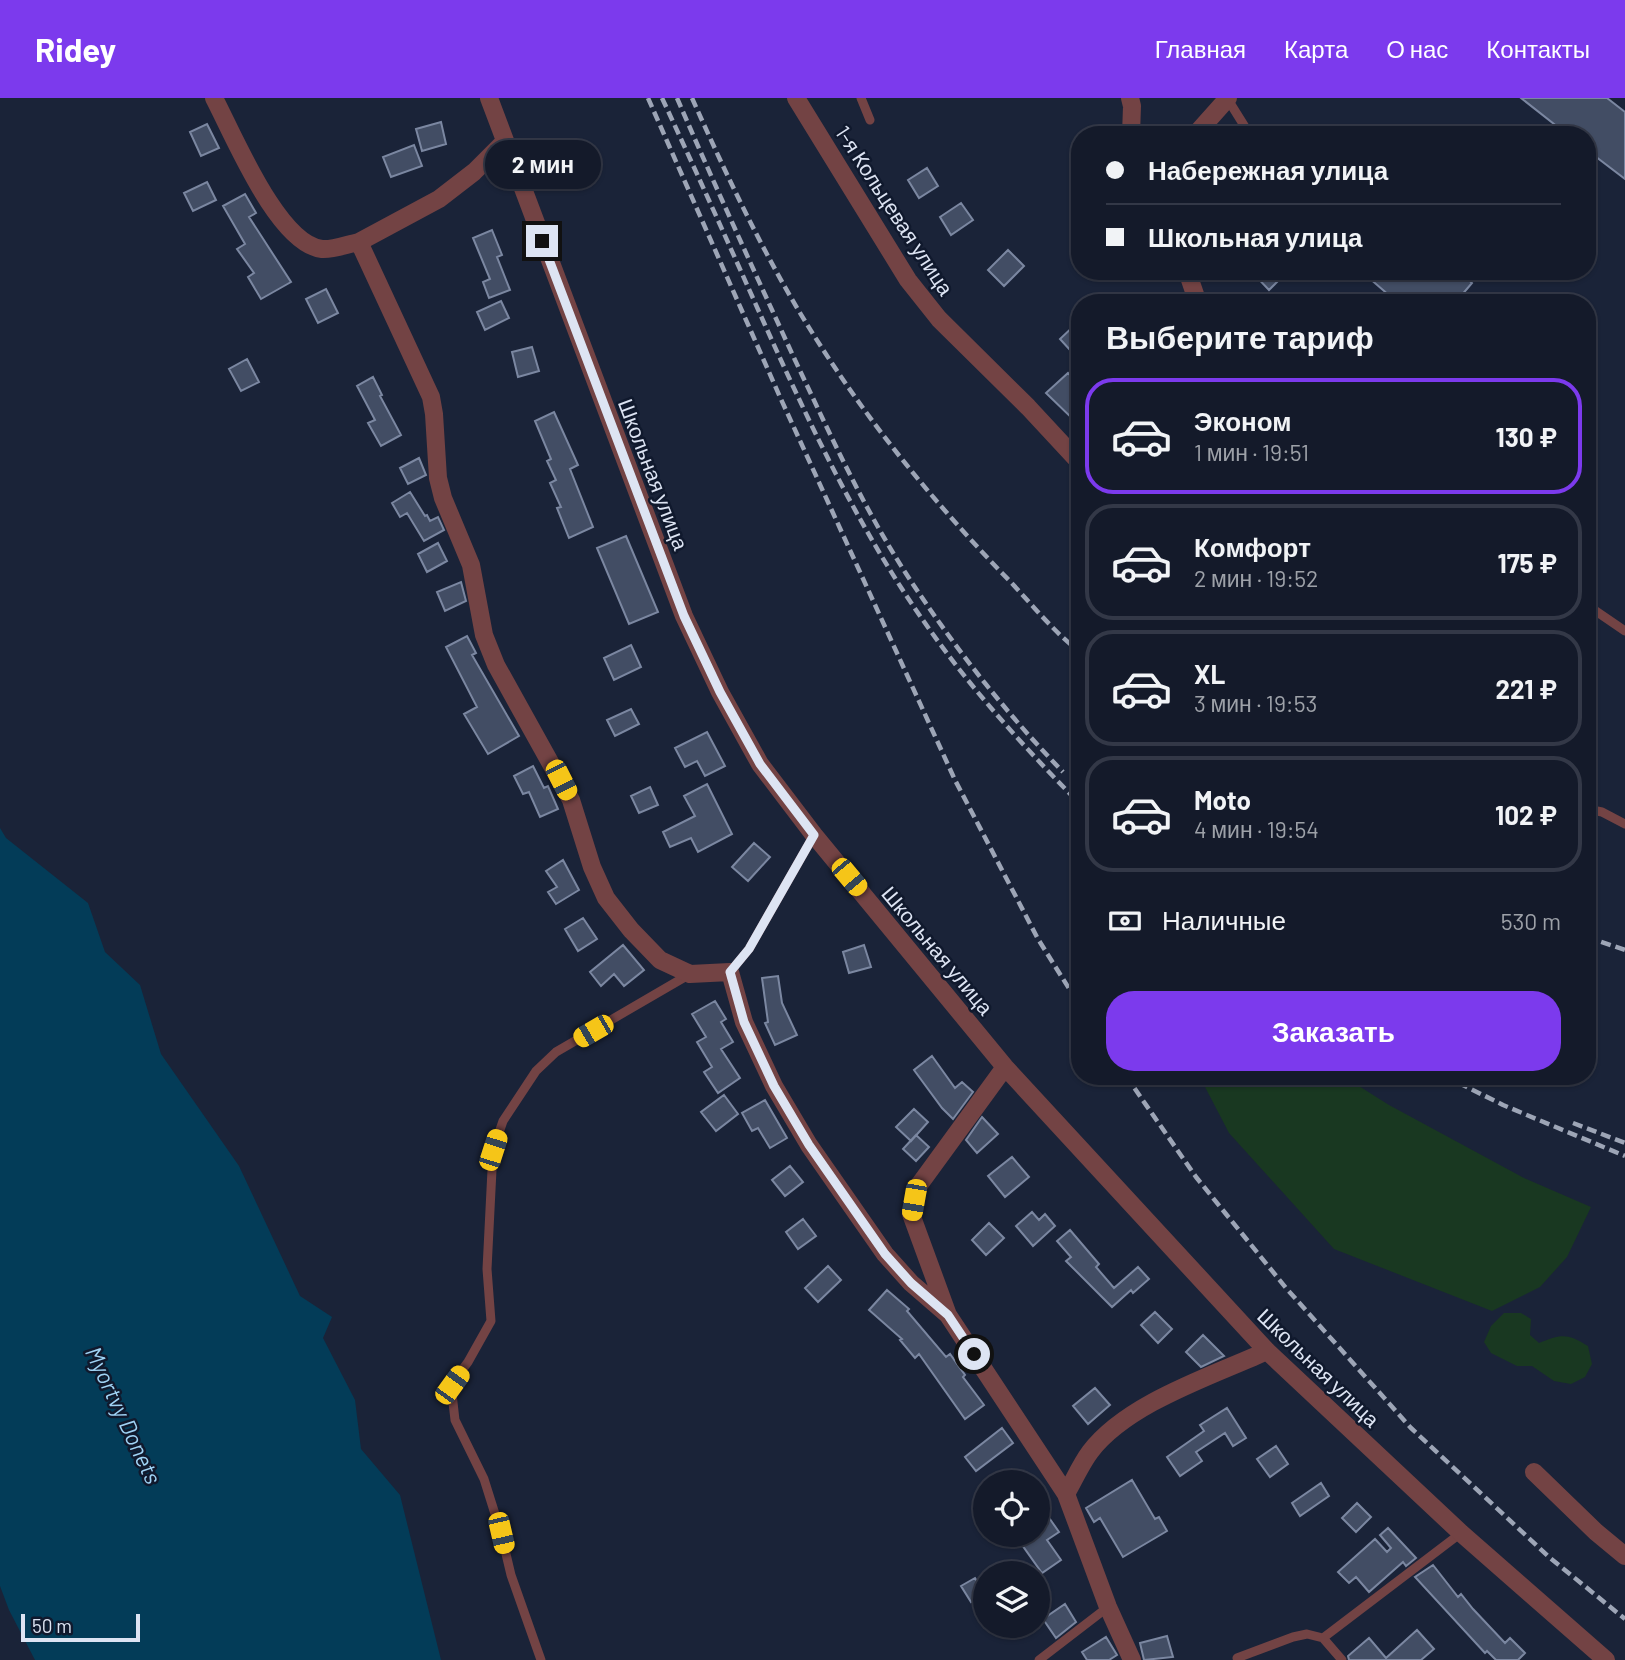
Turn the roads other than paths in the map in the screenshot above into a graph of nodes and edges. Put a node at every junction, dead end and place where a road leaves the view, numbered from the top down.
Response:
1 (214, 98) edge
2 (489, 98) edge
3 (796, 98) edge
4 (861, 98) edge
5 (1130, 98) edge
6 (1227, 98) edge
7 (870, 120) dead end
8 (1131, 126) edge
9 (1203, 126) edge
10 (1244, 126) edge
11 (505, 141) junction
12 (359, 242) junction
13 (1071, 453) edge
14 (1596, 612) edge
15 (1625, 631) edge
16 (1596, 811) edge
17 (1625, 824) edge
18 (814, 835) junction
19 (730, 972) junction
20 (690, 974) junction
21 (1005, 1068) junction
22 (948, 1315) junction
23 (1267, 1351) junction
24 (1534, 1472) dead end
25 (1066, 1494) junction
26 (1461, 1533) junction
27 (1625, 1556) edge
28 (1108, 1607) junction
29 (1323, 1638) junction
30 (1237, 1658) edge
31 (541, 1660) edge
32 (1039, 1660) edge
33 (1132, 1660) edge
34 (1342, 1660) edge
35 (1606, 1660) edge

1 - 12 street
2 - 11 street, Школьная улица
3 - 13 street, 1-я Кольцевая улица
4 - 7 lane
5 - 8 street
6 - 9 street
6 - 10 lane
11 - 12 street
11 - 18 street, Школьная улица
12 - 20 street
14 - 15 lane
16 - 17 lane
18 - 19 lane
18 - 21 street, Школьная улица
19 - 20 street
19 - 22 street
20 - 31 lane
21 - 22 street
21 - 23 street, Школьная улица
22 - 25 street
23 - 25 street
23 - 26 street, Школьная улица
24 - 27 street
25 - 28 street
26 - 29 lane
26 - 35 street, Школьная улица
28 - 32 lane
28 - 33 street
29 - 30 lane
29 - 34 lane

